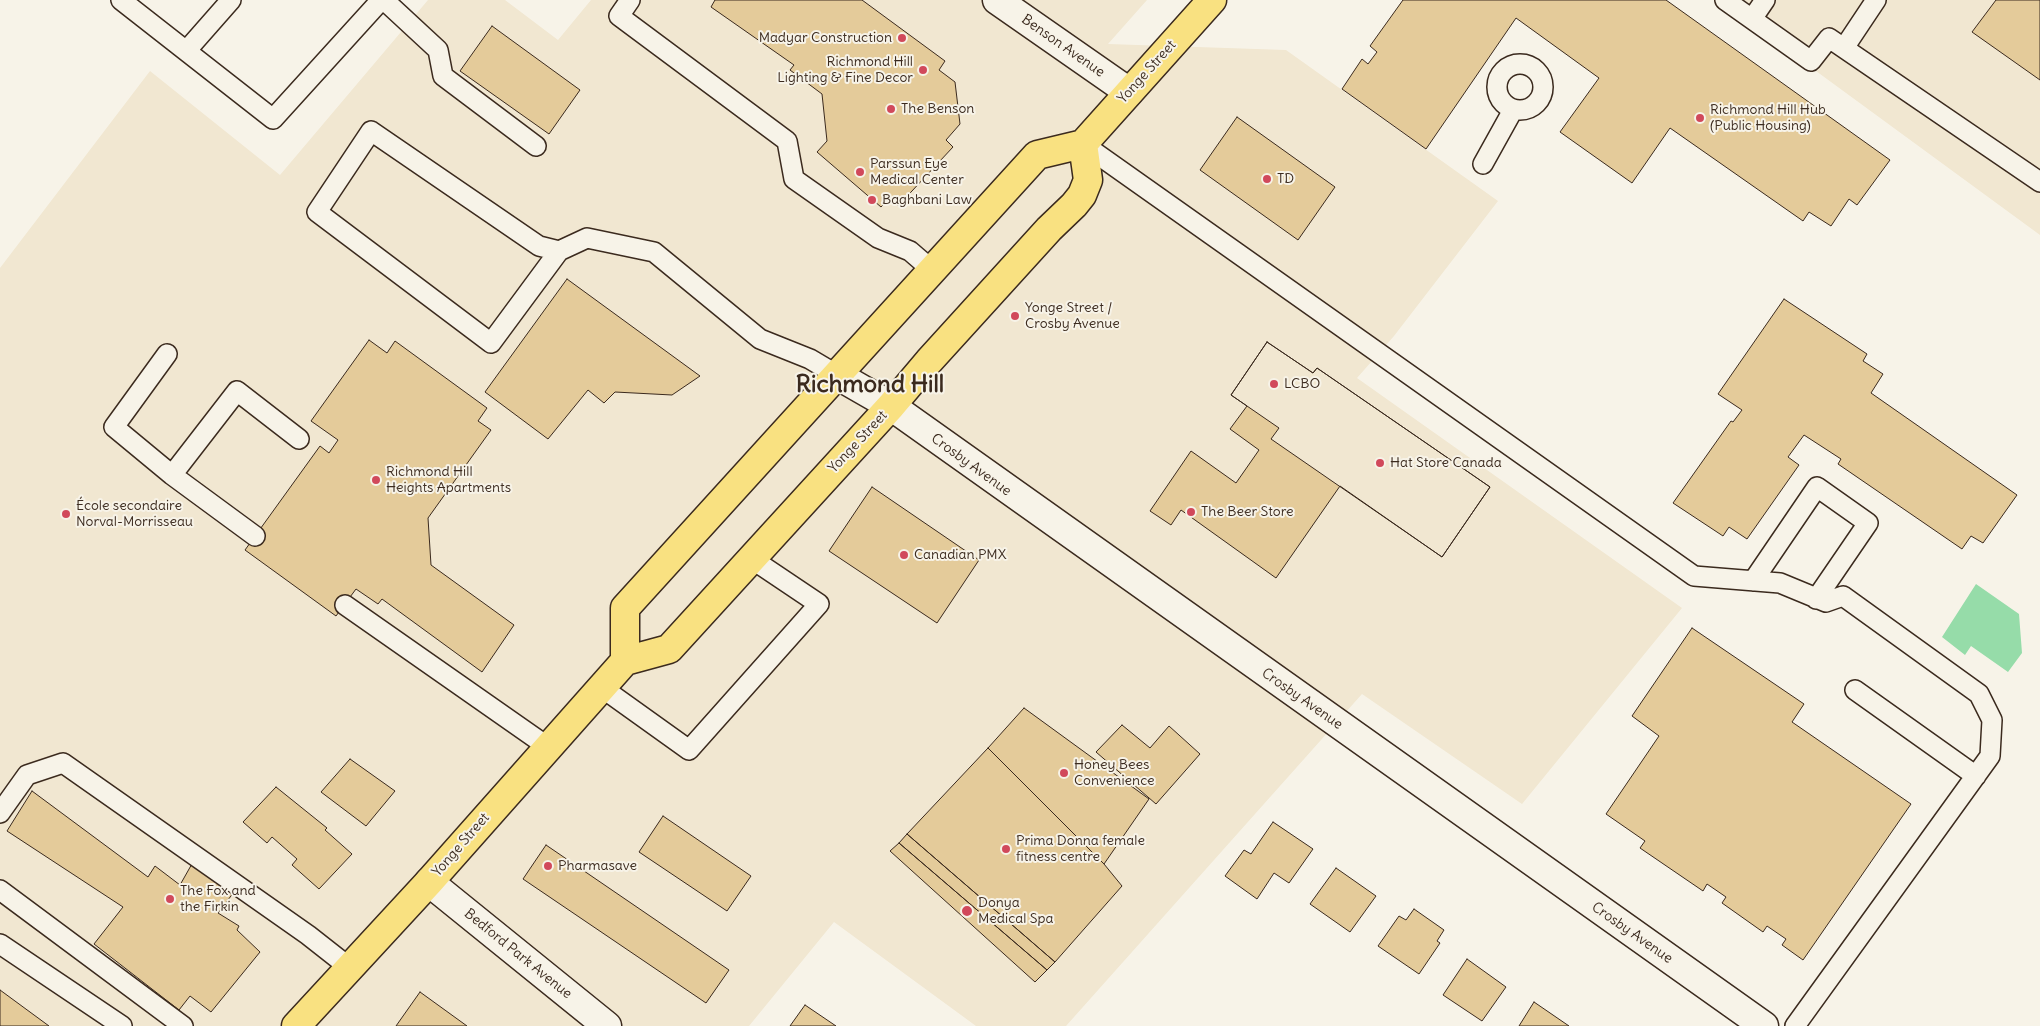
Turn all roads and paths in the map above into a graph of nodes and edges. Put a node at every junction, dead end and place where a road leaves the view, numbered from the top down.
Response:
1 (121, 0) edge
2 (231, 0) edge
3 (383, 0) edge
4 (630, 0) edge
5 (997, 0) edge
6 (1212, 0) edge
7 (1725, 0) edge
8 (1764, 0) edge
9 (1876, 0) edge
10 (1752, 19) junction
11 (1844, 48) junction
12 (187, 50) junction
13 (1129, 92) junction
14 (1513, 110) dead end
15 (1082, 144) junction
16 (536, 146) dead end
17 (1482, 164) dead end
18 (2040, 182) edge
19 (559, 251) junction
20 (932, 270) junction
21 (167, 354) dead end
22 (838, 375) junction
23 (892, 406) junction
24 (299, 439) dead end
25 (172, 475) junction
26 (255, 536) dead end
27 (752, 559) junction
28 (1753, 581) junction
29 (1816, 599) junction
30 (345, 605) dead end
31 (625, 661) junction
32 (601, 687) junction
33 (1855, 690) dead end
34 (548, 747) junction
35 (1976, 776) junction
36 (0, 813) edge
37 (428, 882) junction
38 (0, 890) edge
39 (0, 944) edge
40 (350, 968) junction
41 (122, 1026) edge
42 (183, 1026) edge
43 (296, 1026) edge
44 (607, 1026) edge
45 (1764, 1026) edge
46 (1795, 1026) edge

1 - 12 lane
2 - 12 lane
3 - 12 lane
3 - 16 lane
4 - 20 lane
5 - 13 street, Benson Avenue
6 - 13 main road, Yonge Street
7 - 10 lane
8 - 10 lane
9 - 11 lane
10 - 11 lane
11 - 18 lane
13 - 15 main road, Yonge Street
14 - 17 lane
15 - 20 main road
15 - 23 main road, Yonge Street
15 - 28 lane
19 - 19 lane
19 - 22 lane
20 - 22 main road
21 - 25 lane
22 - 23 street, Crosby Avenue
22 - 31 main road
23 - 27 main road, Yonge Street
23 - 45 street, Crosby Avenue
24 - 25 lane
25 - 26 lane
27 - 31 main road, Yonge Street
27 - 32 lane
28 - 29 lane
28 - 29 lane
29 - 35 lane
30 - 34 lane
31 - 32 main road, Yonge Street
32 - 34 main road, Yonge Street
33 - 35 lane
34 - 37 main road, Yonge Street
35 - 46 lane
36 - 40 lane
37 - 40 main road, Yonge Street
37 - 44 street, Bedford Park Avenue
38 - 42 lane
39 - 41 lane
40 - 43 main road, Yonge Street

